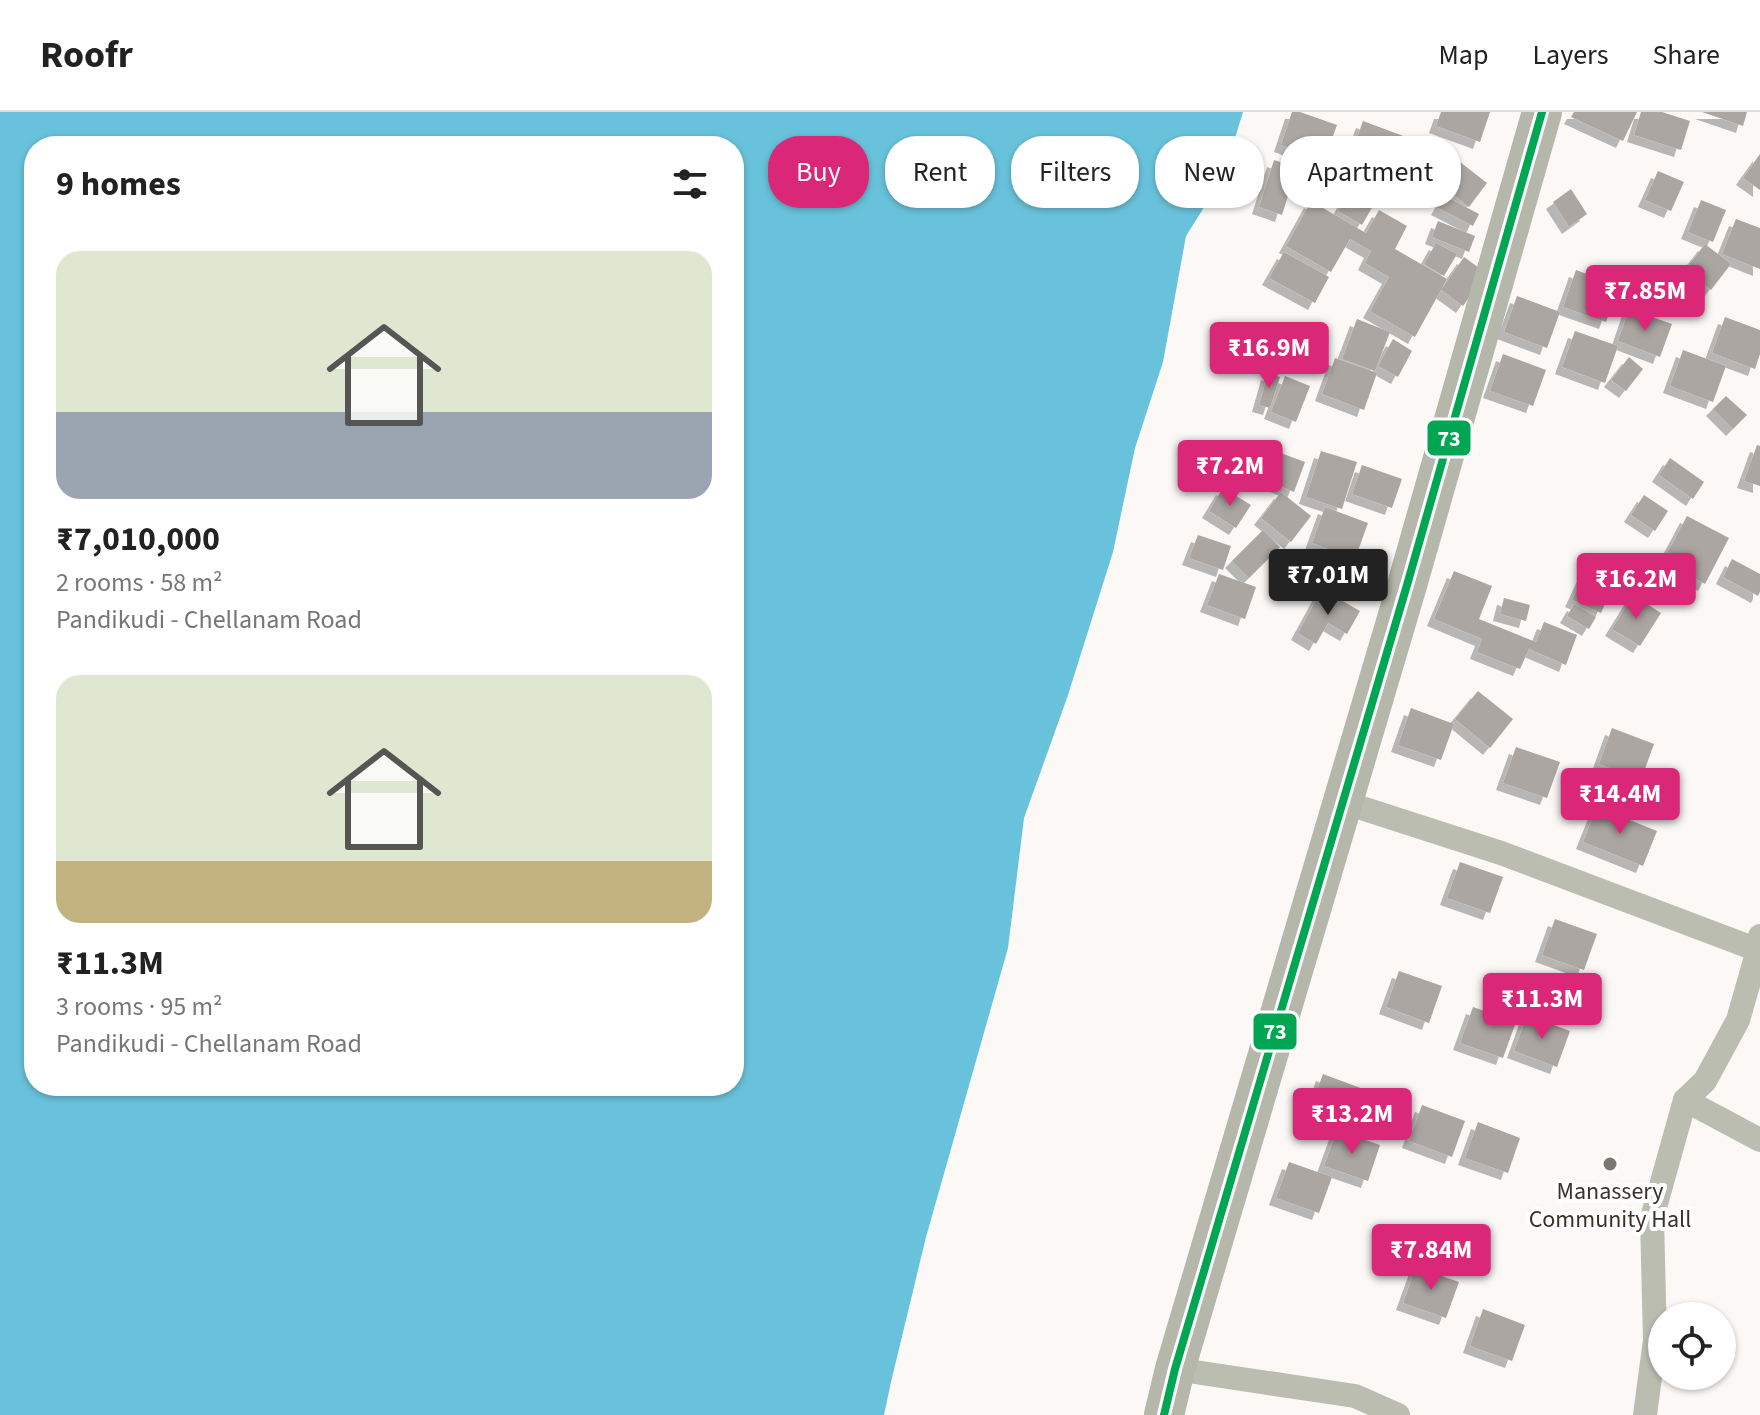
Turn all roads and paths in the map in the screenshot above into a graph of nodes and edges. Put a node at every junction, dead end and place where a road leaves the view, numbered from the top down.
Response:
1 (1542, 112) edge
2 (1343, 802) junction
3 (1759, 943) edge
4 (1685, 1100) junction
5 (1760, 1140) edge
6 (1175, 1369) junction
7 (1164, 1415) edge
8 (1398, 1415) edge
9 (1645, 1415) edge

1 - 2 main road
2 - 3 street
2 - 6 main road
3 - 4 street
4 - 5 street
4 - 9 street
6 - 7 main road
6 - 8 street

